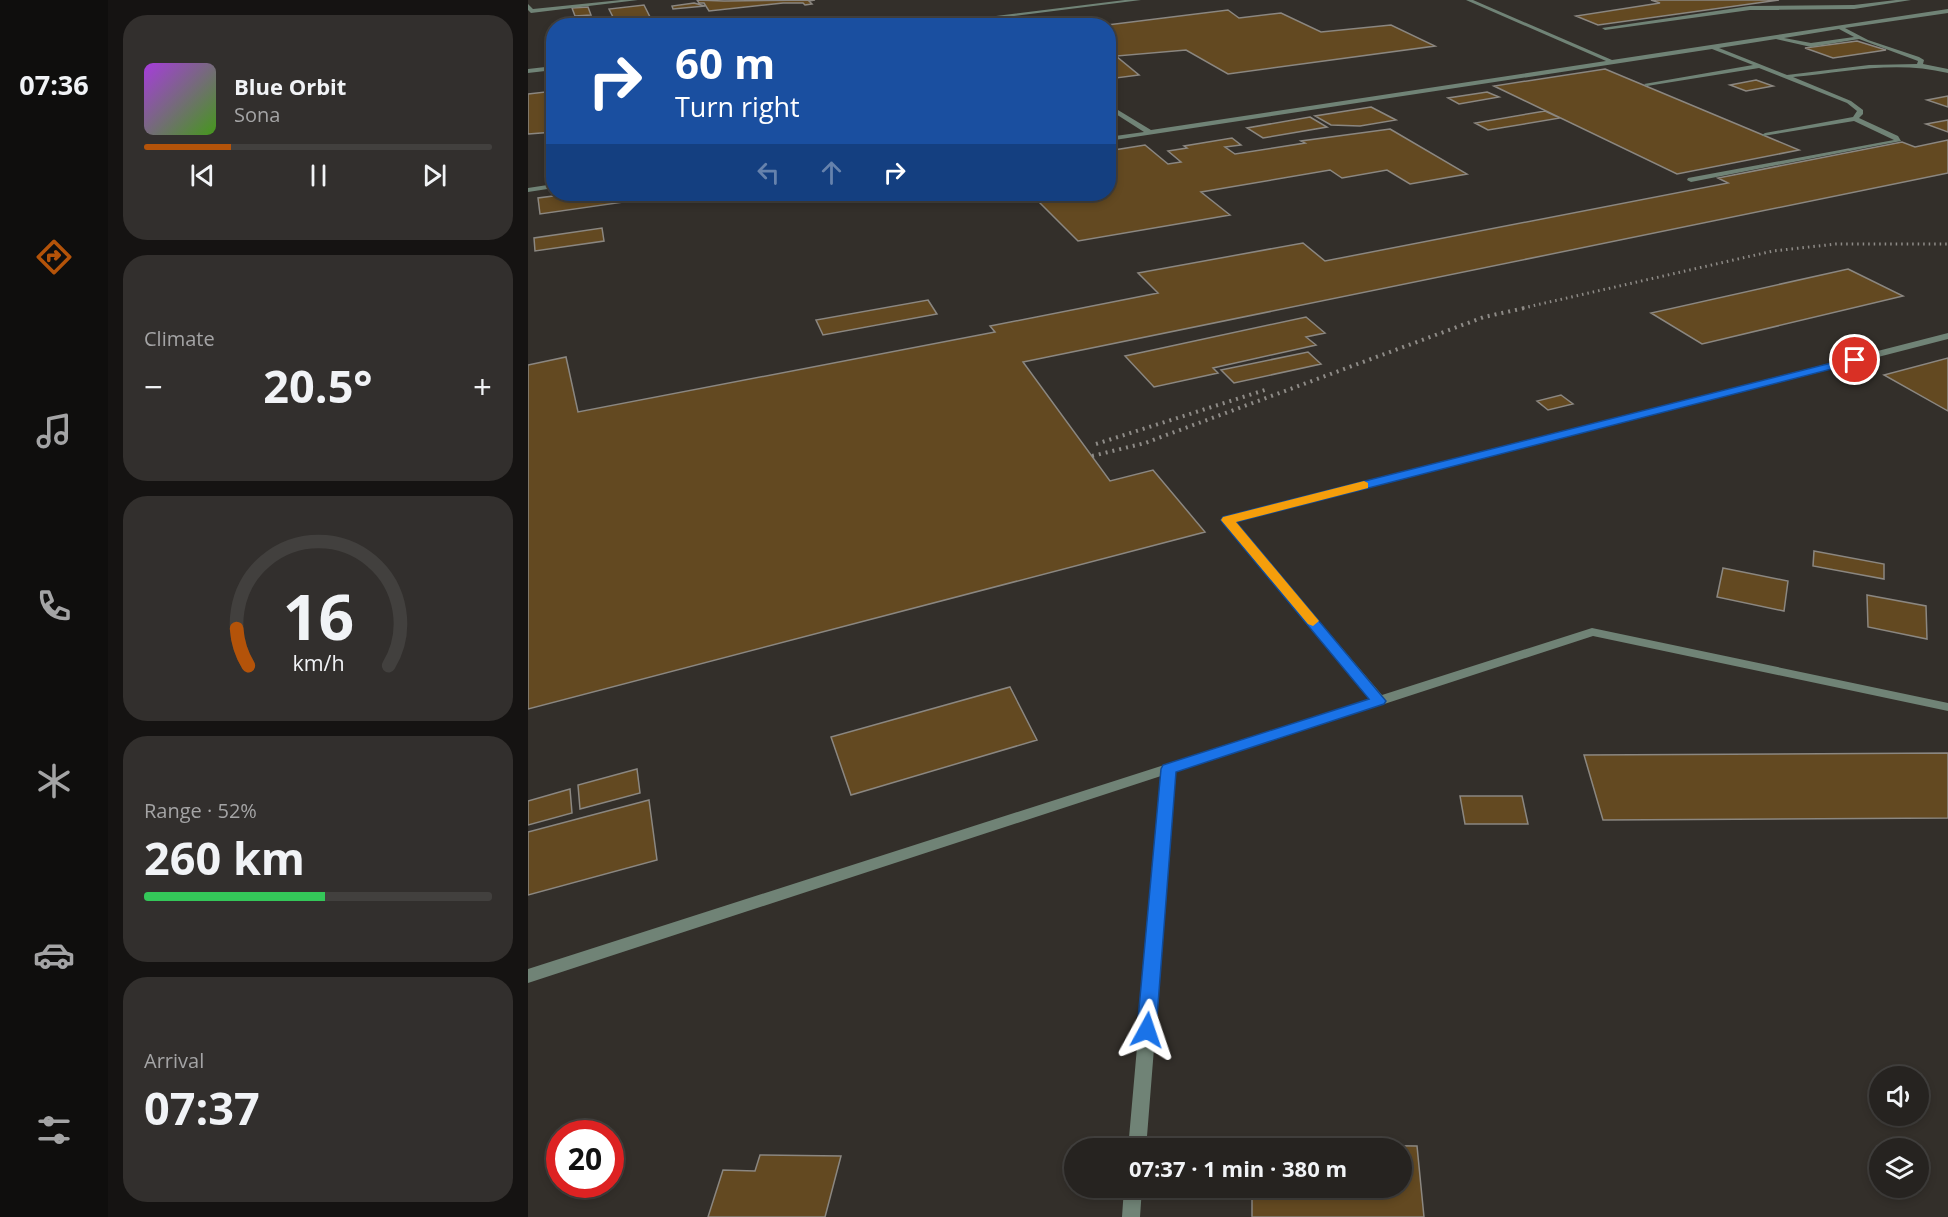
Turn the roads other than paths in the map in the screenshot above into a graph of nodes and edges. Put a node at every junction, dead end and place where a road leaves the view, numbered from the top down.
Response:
1 (635, 0) edge
2 (1138, 0) edge
3 (1469, 0) edge
4 (1908, 0) edge
5 (1126, 1) edge
6 (528, 6) edge
7 (1948, 11) edge
8 (986, 18) edge
9 (1839, 27) junction
10 (1605, 28) dead end
11 (1774, 37) junction
12 (1859, 38) junction
13 (1711, 46) junction
14 (1611, 61) junction
15 (1920, 64) junction
16 (1759, 66) junction
17 (546, 69) edge
18 (528, 71) edge
19 (1948, 71) edge
20 (1786, 77) junction
21 (1647, 84) dead end
22 (1116, 111) edge
23 (1855, 119) junction
24 (1149, 132) junction
25 (1765, 135) dead end
26 (1116, 138) edge
27 (1691, 180) dead end
28 (546, 187) edge
29 (528, 190) edge
30 (1948, 336) edge
31 (1379, 701) junction
32 (1948, 707) edge
33 (1169, 769) junction
34 (528, 976) edge
35 (1138, 1138) edge
36 (1132, 1198) edge
37 (1131, 1217) edge

1 - 6 lane
2 - 5 lane
3 - 14 lane
4 - 10 lane
5 - 8 lane
7 - 9 lane
9 - 11 lane
9 - 12 lane
11 - 12 lane
11 - 13 lane
12 - 15 lane
13 - 14 lane
13 - 16 lane
14 - 24 lane
15 - 19 lane
15 - 20 lane
16 - 20 lane
16 - 21 lane
17 - 18 lane
20 - 23 lane
22 - 24 lane
23 - 25 lane
23 - 27 lane
24 - 26 lane
28 - 29 lane
30 - 31 lane
31 - 32 lane
31 - 33 lane
33 - 34 lane
33 - 35 lane
36 - 37 lane

